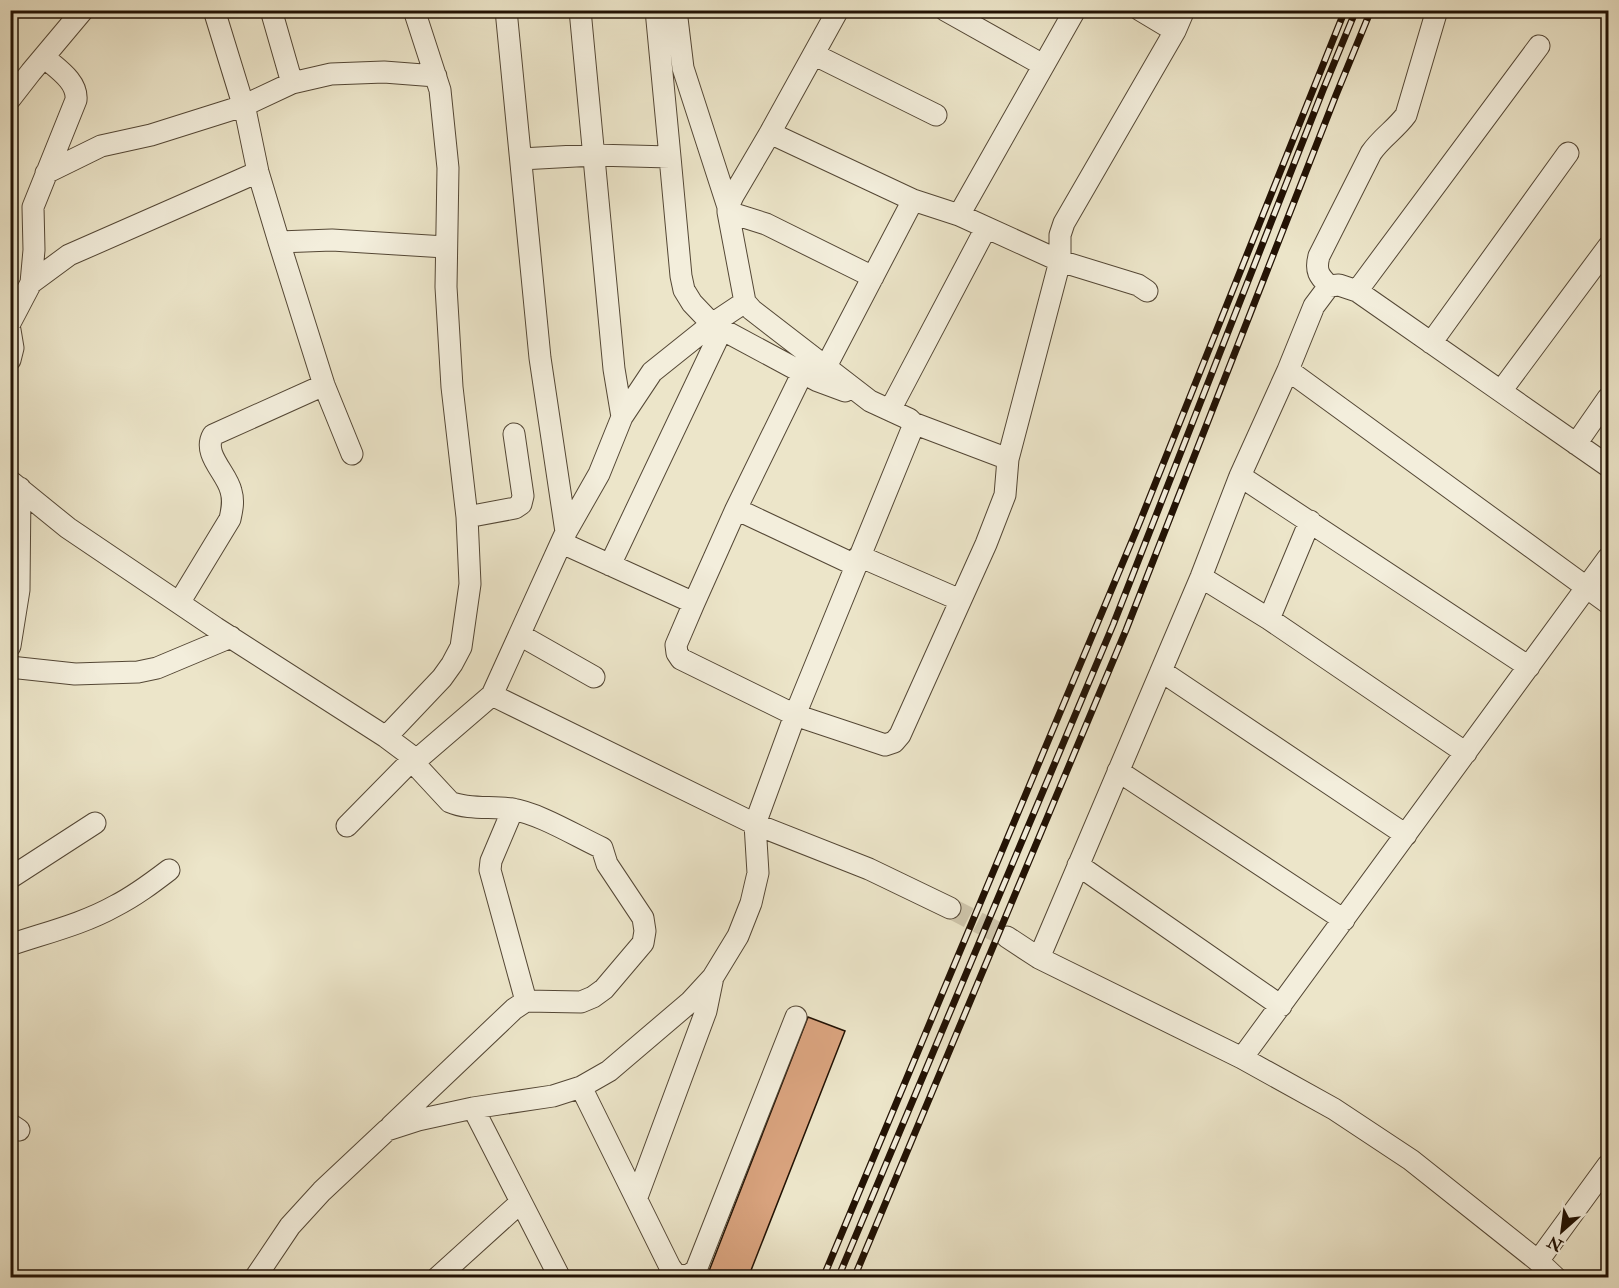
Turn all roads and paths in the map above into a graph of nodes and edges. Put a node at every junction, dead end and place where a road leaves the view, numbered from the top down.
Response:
1 (83, 10) edge
2 (214, 10) edge
3 (271, 10) edge
4 (414, 10) edge
5 (506, 10) edge
6 (580, 10) edge
7 (657, 10) edge
8 (676, 10) edge
9 (693, 10) edge
10 (838, 10) edge
11 (945, 10) edge
12 (1075, 10) edge
13 (1140, 10) edge
14 (1184, 10) edge
15 (1437, 10) edge
16 (1174, 31) junction
17 (678, 35) junction
18 (1539, 46) dead end
19 (815, 55) junction
20 (44, 57) junction
21 (1043, 65) junction
22 (435, 76) junction
23 (292, 83) junction
24 (10, 99) edge
25 (243, 106) junction
26 (936, 115) dead end
27 (770, 133) junction
28 (1568, 153) dead end
29 (594, 155) junction
30 (670, 157) junction
31 (521, 159) junction
32 (258, 172) junction
33 (45, 173) junction
34 (913, 200) junction
35 (728, 209) junction
36 (959, 215) junction
37 (986, 228) junction
38 (279, 242) junction
39 (445, 247) junction
40 (1608, 247) edge
41 (1060, 261) junction
42 (873, 277) junction
43 (31, 283) junction
44 (1329, 286) junction
45 (1147, 291) dead end
46 (1357, 291) junction
47 (745, 302) junction
48 (10, 322) edge
49 (717, 326) junction
50 (10, 330) edge
51 (1431, 343) junction
52 (10, 360) edge
53 (1288, 370) junction
54 (815, 373) junction
55 (324, 385) junction
56 (1501, 391) junction
57 (1608, 398) edge
58 (890, 410) junction
59 (622, 417) junction
60 (913, 423) junction
61 (514, 434) dead end
62 (1576, 444) junction
63 (352, 454) dead end
64 (1008, 459) junction
65 (1608, 466) edge
66 (1240, 476) junction
67 (15, 485) edge
68 (736, 509) junction
69 (467, 517) junction
70 (1310, 521) junction
71 (564, 537) junction
72 (1608, 558) edge
73 (857, 560) junction
74 (610, 565) junction
75 (1201, 577) junction
76 (1587, 588) junction
77 (960, 600) junction
78 (179, 603) junction
79 (694, 603) junction
80 (1608, 603) edge
81 (1269, 619) junction
82 (520, 635) junction
83 (231, 637) junction
84 (10, 646) edge
85 (10, 666) edge
86 (1529, 667) junction
87 (1161, 671) junction
88 (594, 677) dead end
89 (492, 695) junction
90 (795, 715) junction
91 (386, 737) junction
92 (1466, 753) junction
93 (413, 760) junction
94 (1119, 771) junction
95 (513, 809) junction
96 (95, 823) dead end
97 (755, 824) junction
98 (347, 826) dead end
99 (1406, 835) junction
100 (1078, 865) junction
101 (169, 870) dead end
102 (10, 878) edge
103 (950, 908) tunnel mouth
104 (1344, 920) junction
105 (1006, 937) tunnel mouth
106 (10, 945) edge
107 (1039, 958) junction
108 (713, 977) junction
109 (525, 1001) junction
110 (1281, 1006) junction
111 (796, 1017) dead end
112 (1242, 1058) junction
113 (581, 1087) junction
114 (473, 1108) junction
115 (387, 1130) junction
116 (1608, 1165) edge
117 (637, 1197) junction
118 (521, 1202) junction
119 (1538, 1261) junction
120 (439, 1276) edge
121 (255, 1278) edge
122 (560, 1278) edge
123 (1556, 1278) edge

1 - 20 street
2 - 25 street
3 - 23 street
4 - 22 street
5 - 31 street
6 - 29 street
7 - 30 street
8 - 17 street
9 - 17 street
10 - 19 street
11 - 21 street
12 - 21 street
13 - 16 street
14 - 16 street
15 - 44 street
16 - 41 street
17 - 35 street
18 - 46 street
19 - 26 street
19 - 27 street
20 - 24 street
20 - 33 street
21 - 36 street
22 - 23 street
22 - 39 street
23 - 25 street
25 - 32 street
25 - 33 street
27 - 34 street
27 - 35 street
28 - 51 street
29 - 30 street
29 - 31 street
29 - 59 street
30 - 49 street
31 - 71 street
32 - 38 street
32 - 43 street
33 - 43 street
34 - 36 street
34 - 42 street
35 - 42 street
35 - 47 street
36 - 37 street
37 - 41 street
37 - 58 street
38 - 39 street
38 - 55 street
39 - 69 street
40 - 56 street
41 - 45 street
41 - 64 street
42 - 54 street
43 - 48 street
44 - 46 street
44 - 53 street
46 - 51 street
47 - 49 street
47 - 54 street
49 - 54 street
49 - 59 street
49 - 74 street
50 - 52 street
51 - 56 street
53 - 66 street
53 - 76 street
54 - 58 street
54 - 68 street
55 - 63 street
55 - 78 street
56 - 62 street
57 - 62 street
58 - 60 street
59 - 71 street
60 - 64 street
60 - 73 street
61 - 69 street
62 - 65 street
64 - 77 street
66 - 70 street
66 - 75 street
67 - 78 street
67 - 84 street
68 - 73 street
68 - 79 street
69 - 91 street
70 - 81 street
70 - 86 street
71 - 74 street
71 - 82 street
72 - 76 street
73 - 77 street
73 - 90 street
74 - 79 street
75 - 81 street
75 - 87 street
76 - 80 street
76 - 86 street
77 - 90 street
78 - 83 street
79 - 90 street
81 - 92 street
82 - 88 street
82 - 89 street
83 - 85 street
83 - 91 street
86 - 92 street
87 - 94 street
87 - 99 street
89 - 93 street
89 - 97 street
90 - 97 street
91 - 93 street
92 - 99 street
93 - 95 street
93 - 98 street
94 - 100 street
94 - 104 street
95 - 109 street
95 - 109 street
96 - 102 street
97 - 103 street
97 - 108 street
99 - 104 street
100 - 107 street
100 - 110 street
101 - 106 street
104 - 110 street
105 - 107 street
107 - 112 street
108 - 113 street
108 - 117 street
109 - 115 street
110 - 112 street
111 - 117 street
112 - 119 street
113 - 114 street
113 - 117 street
114 - 115 street
114 - 118 street
115 - 121 street
116 - 119 street
118 - 120 street
118 - 122 street
119 - 123 street

